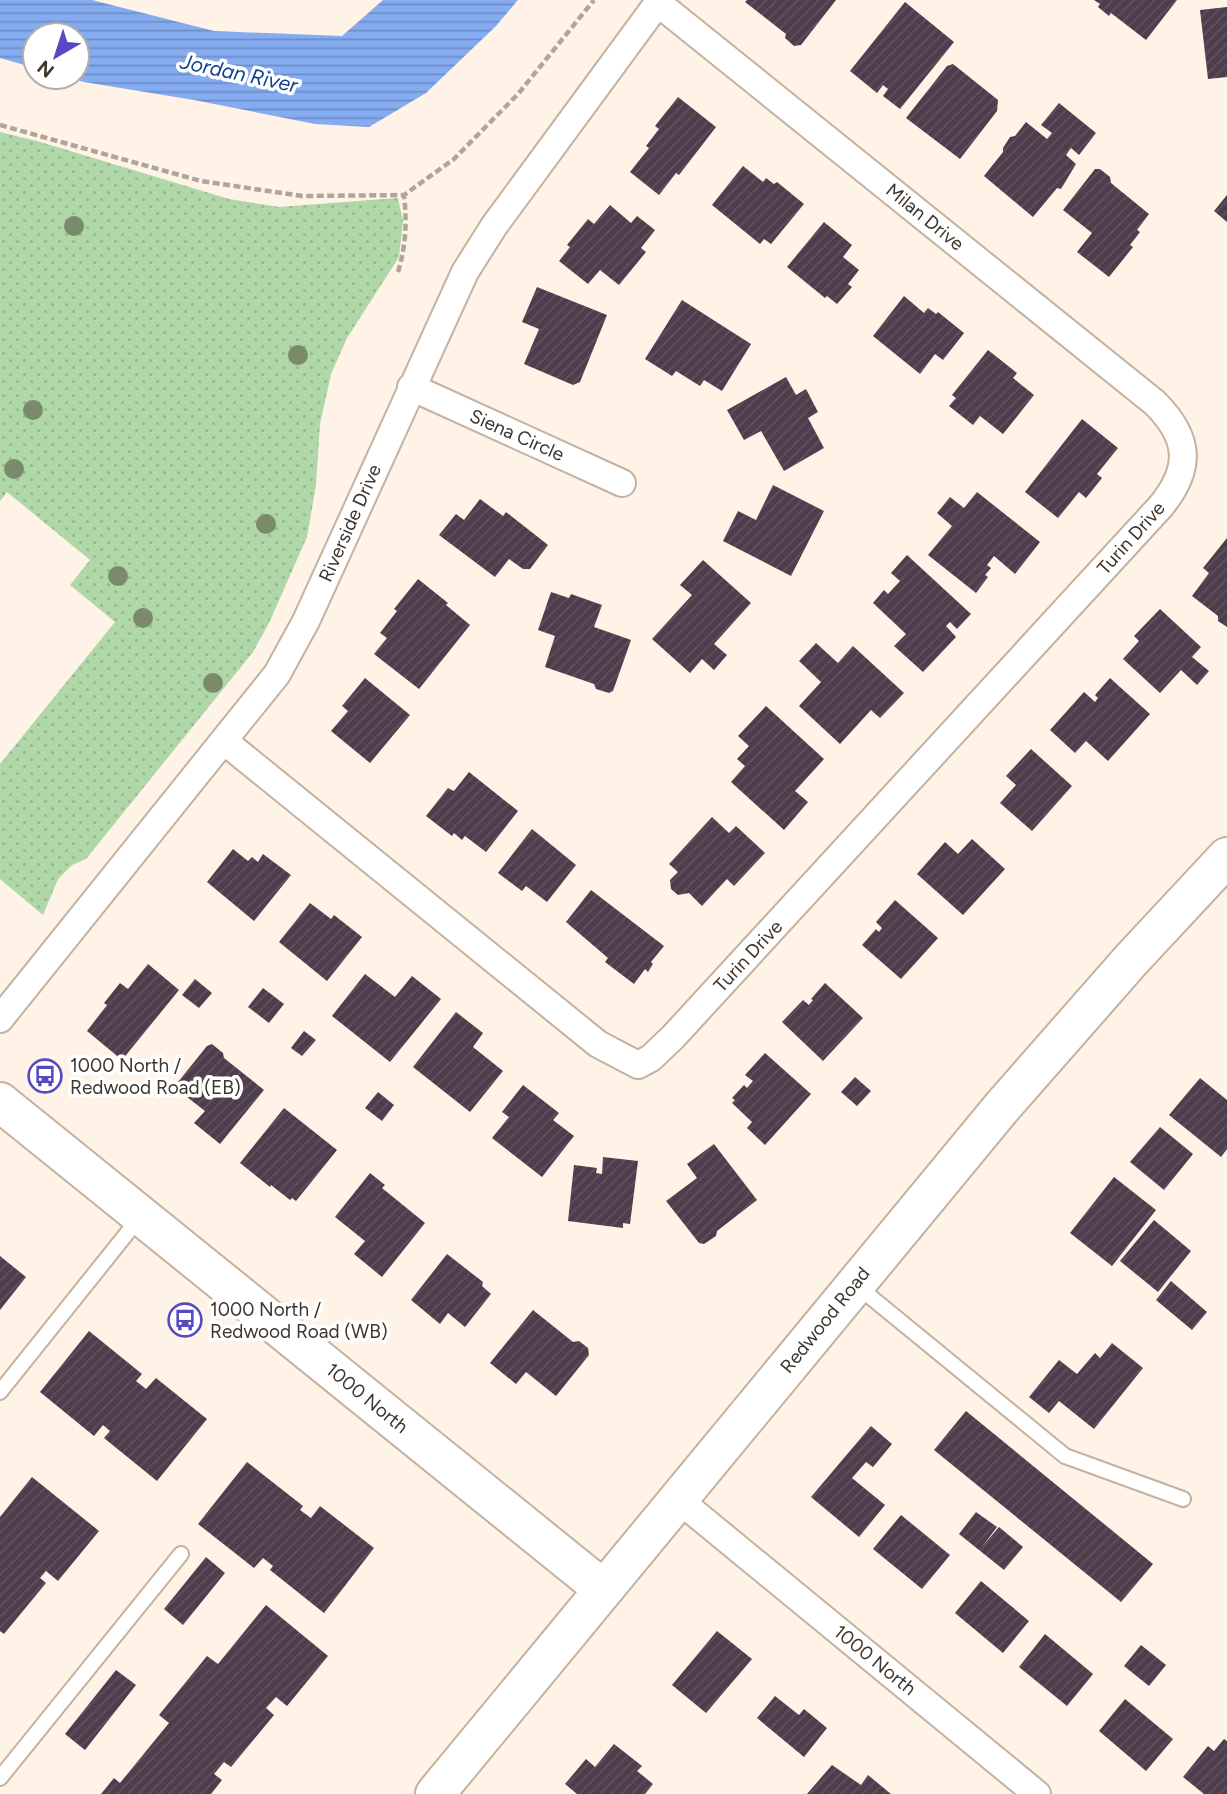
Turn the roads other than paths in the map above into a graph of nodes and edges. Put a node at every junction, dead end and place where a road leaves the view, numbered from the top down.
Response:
1 (659, 1) edge
2 (411, 387) junction
3 (1181, 441) joint
4 (622, 483) dead end
5 (224, 741) junction
6 (1227, 857) edge
7 (0, 1018) edge
8 (0, 1102) edge
9 (141, 1216) junction
10 (855, 1284) junction
11 (0, 1392) edge
12 (1182, 1499) dead end
13 (679, 1500) junction
14 (181, 1554) dead end
15 (603, 1589) junction
16 (0, 1778) edge
17 (435, 1794) edge
18 (1037, 1794) edge

1 - 2 street, Riverside Drive
1 - 3 street, Milan Drive
2 - 4 street, Siena Circle
2 - 5 street, Riverside Drive
3 - 5 street, Turin Drive
5 - 7 street, Riverside Drive
6 - 10 main road, Redwood Road
8 - 9 main road, 1000 North
9 - 11 lane
9 - 15 main road, 1000 North
10 - 12 lane
10 - 13 main road, Redwood Road
13 - 15 main road, Redwood Road
13 - 18 street, 1000 North
14 - 16 lane
15 - 17 main road, Redwood Road

